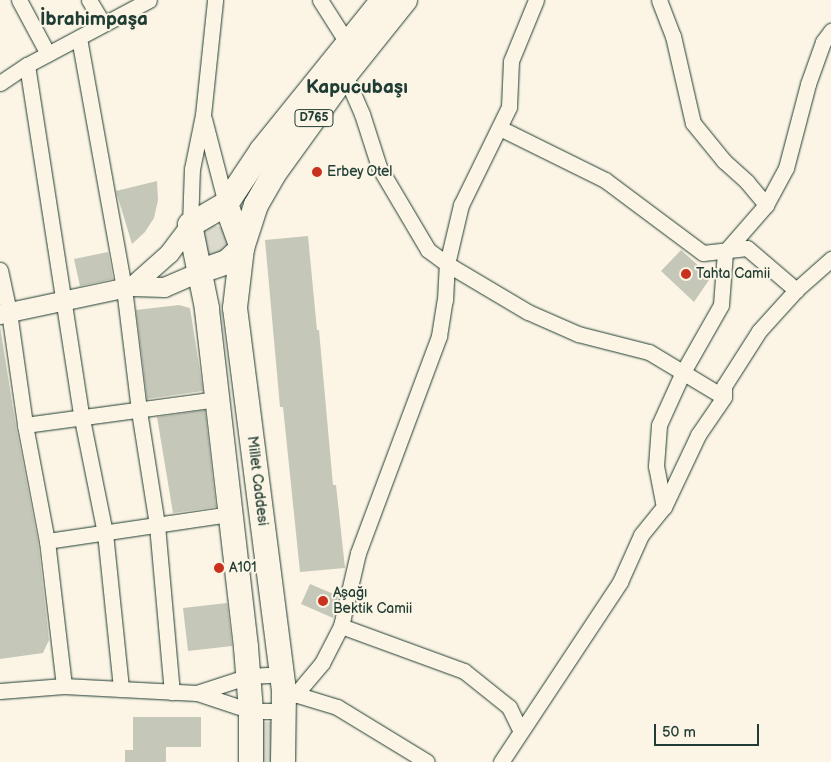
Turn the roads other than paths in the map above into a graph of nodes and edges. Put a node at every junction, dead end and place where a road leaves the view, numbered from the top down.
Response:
1 (19, 0) edge
2 (89, 0) edge
3 (149, 0) edge
4 (215, 0) edge
5 (320, 0) edge
6 (383, 0) edge
7 (405, 0) edge
8 (536, 0) edge
9 (659, 0) edge
10 (104, 24) junction
11 (831, 31) edge
12 (80, 38) junction
13 (348, 44) junction
14 (48, 54) junction
15 (27, 65) junction
16 (345, 76) junction
17 (0, 83) edge
18 (203, 116) junction
19 (500, 128) junction
20 (226, 204) junction
21 (766, 205) junction
22 (190, 224) junction
23 (242, 248) junction
24 (725, 252) junction
25 (831, 259) edge
26 (447, 264) junction
27 (0, 270) edge
28 (201, 271) junction
29 (128, 287) junction
30 (796, 290) junction
31 (64, 301) junction
32 (5, 313) edge
33 (683, 372) junction
34 (724, 397) junction
35 (217, 399) junction
36 (139, 411) junction
37 (82, 419) junction
38 (25, 426) junction
39 (664, 507) junction
40 (230, 514) junction
41 (157, 525) junction
42 (105, 533) junction
43 (47, 541) junction
44 (341, 626) junction
45 (249, 676) junction
46 (64, 686) junction
47 (121, 689) junction
48 (0, 692) edge
49 (172, 692) junction
50 (196, 693) junction
51 (286, 693) junction
52 (251, 711) junction
53 (520, 730) junction
54 (251, 762) edge
55 (283, 762) edge
56 (427, 762) edge
57 (501, 762) edge

1 - 14 street
2 - 10 street
3 - 10 street
4 - 18 street
5 - 13 street
6 - 13 main road, D765
7 - 16 main road, D765
8 - 19 street
9 - 21 street
10 - 12 street
11 - 21 street
12 - 14 street
12 - 29 street
13 - 20 main road, D765
14 - 15 street
15 - 17 street
15 - 31 street
16 - 23 main road, D765
16 - 26 street
18 - 20 street
18 - 22 street
19 - 24 street
19 - 26 street
20 - 22 main road
20 - 23 main road, Millet Caddesi
21 - 24 street
22 - 28 main road
22 - 29 street
23 - 28 main road
23 - 51 main road, Millet Caddesi
24 - 30 street
24 - 33 street
25 - 30 street
26 - 33 street
26 - 44 street
27 - 32 street
28 - 29 street
28 - 35 main road
29 - 31 street
29 - 36 street
30 - 34 street
31 - 32 street
31 - 37 street
32 - 38 street
33 - 34 street
33 - 39 street
34 - 39 street
35 - 36 street
35 - 40 main road
36 - 37 street
36 - 41 street
37 - 38 street
37 - 42 street
38 - 43 street
39 - 53 street
40 - 41 street
40 - 45 main road
41 - 42 street
41 - 49 street
42 - 43 street
42 - 47 street
43 - 46 street
44 - 51 street
44 - 53 street
45 - 50 street
45 - 51 street
45 - 52 main road
46 - 47 street
46 - 48 street
47 - 49 street
49 - 50 street
50 - 52 street
51 - 52 street
51 - 55 main road, Millet Caddesi
51 - 56 street
52 - 54 main road
53 - 57 street

